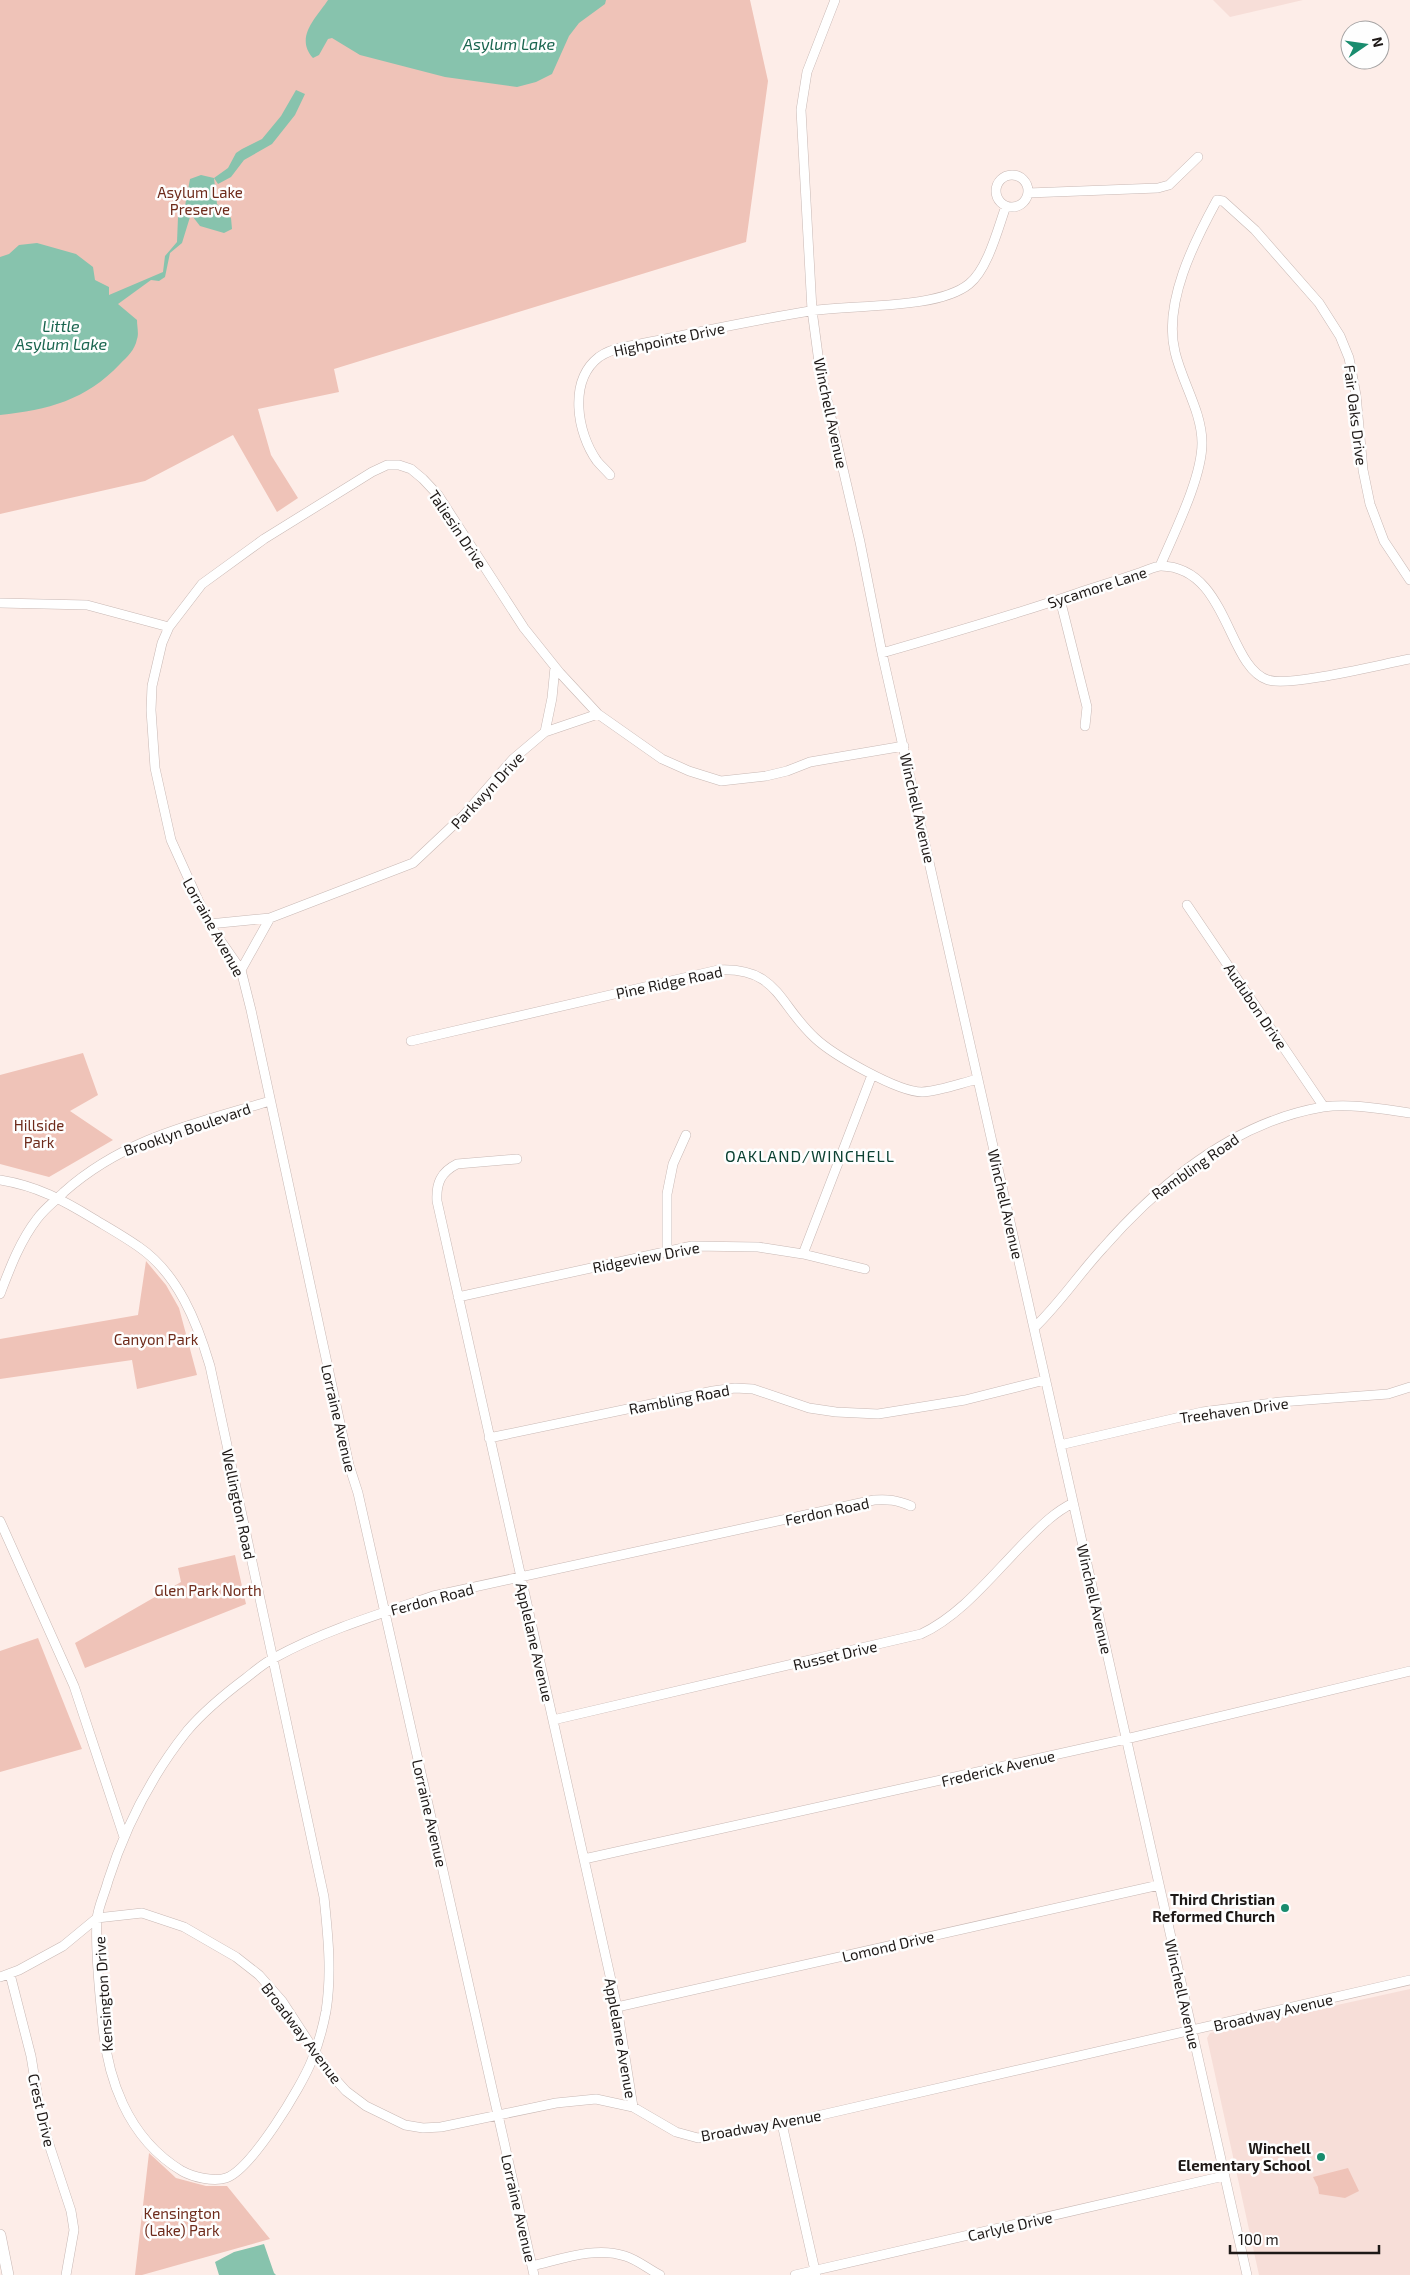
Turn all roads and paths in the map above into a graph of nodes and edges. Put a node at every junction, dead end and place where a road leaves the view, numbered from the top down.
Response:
1 (835, 0) edge
2 (1198, 157) dead end
3 (1028, 194) junction
4 (1006, 206) junction
5 (812, 310) junction
6 (610, 475) dead end
7 (1160, 566) junction
8 (1410, 580) edge
9 (202, 584) joint
10 (1060, 600) junction
11 (0, 603) edge
12 (169, 627) junction
13 (882, 653) junction
14 (1410, 659) edge
15 (555, 667) junction
16 (598, 714) junction
17 (1085, 726) dead end
18 (545, 732) junction
19 (904, 746) junction
20 (1187, 905) dead end
21 (270, 918) junction
22 (209, 924) junction
23 (241, 970) junction
24 (412, 1041) dead end
25 (872, 1075) junction
26 (978, 1079) junction
27 (270, 1101) junction
28 (1324, 1107) junction
29 (1410, 1113) edge
30 (686, 1134) dead end
31 (517, 1159) dead end
32 (0, 1180) edge
33 (59, 1197) junction
34 (667, 1250) junction
35 (803, 1254) junction
36 (865, 1269) dead end
37 (0, 1294) edge
38 (458, 1297) junction
39 (1034, 1328) junction
40 (1045, 1380) junction
41 (1410, 1387) edge
42 (489, 1438) junction
43 (1060, 1445) junction
44 (1073, 1503) junction
45 (911, 1506) dead end
46 (0, 1521) edge
47 (520, 1577) junction
48 (384, 1612) junction
49 (272, 1658) junction
50 (1410, 1671) edge
51 (553, 1720) junction
52 (1126, 1739) junction
53 (124, 1837) junction
54 (584, 1859) junction
55 (1159, 1885) junction
56 (97, 1918) junction
57 (10, 1974) junction
58 (0, 1977) edge
59 (1410, 1980) edge
60 (617, 2007) junction
61 (1191, 2031) junction
62 (315, 2050) junction
63 (633, 2107) junction
64 (499, 2117) junction
65 (782, 2124) junction
66 (1224, 2176) junction
67 (0, 2235) edge
68 (533, 2271) edge
69 (816, 2273) edge
70 (8, 2275) edge
71 (66, 2275) edge
72 (660, 2275) edge
73 (795, 2275) edge
74 (1247, 2275) edge

1 - 5 street, Winchell Avenue
2 - 3 street
3 - 4 street
3 - 4 street
4 - 5 street, Highpointe Drive
5 - 6 street, Highpointe Drive
5 - 13 street, Winchell Avenue
7 - 8 street, Fair Oaks Drive
7 - 10 street, Sycamore Lane
7 - 14 street, Sycamore Lane
9 - 12 street, Lorraine Avenue
9 - 15 street, Taliesin Drive
10 - 13 street, Sycamore Lane
10 - 17 street
11 - 12 street
12 - 22 street, Lorraine Avenue
13 - 19 street, Winchell Avenue
15 - 16 street, Taliesin Drive
15 - 18 street
16 - 18 street, Parkwyn Drive
16 - 19 street
18 - 21 street, Parkwyn Drive
19 - 26 street, Winchell Avenue
20 - 28 street, Audubon Drive
21 - 22 street, Parkwyn Drive
21 - 23 street
22 - 23 street, Lorraine Avenue
23 - 27 street, Lorraine Avenue
24 - 25 street, Pine Ridge Road
25 - 26 street, Pine Ridge Road
25 - 35 street
26 - 39 street, Winchell Avenue
27 - 33 street, Brooklyn Boulevard
27 - 48 street, Lorraine Avenue
28 - 29 street, Rambling Road
28 - 39 street, Rambling Road
30 - 34 street
31 - 38 street, Applelane Avenue
32 - 33 street, Wellington Road
33 - 37 street
33 - 49 street, Wellington Road
34 - 35 street, Ridgeview Drive
34 - 38 street, Ridgeview Drive
35 - 36 street, Ridgeview Drive
38 - 42 street, Applelane Avenue
39 - 40 street, Winchell Avenue
40 - 42 street, Rambling Road
40 - 43 street, Winchell Avenue
41 - 43 street, Treehaven Drive
42 - 47 street, Applelane Avenue
43 - 44 street, Winchell Avenue
44 - 51 street, Russet Drive
44 - 52 street, Winchell Avenue
45 - 47 street, Ferdon Road
46 - 53 street
47 - 48 street, Ferdon Road
47 - 51 street, Applelane Avenue
48 - 49 street, Ferdon Road
48 - 64 street, Lorraine Avenue
49 - 53 street, Ferdon Road
49 - 62 street, Wellington Road
50 - 52 street, Frederick Avenue
51 - 54 street, Applelane Avenue
52 - 54 street, Frederick Avenue
52 - 55 street, Winchell Avenue
53 - 56 street, Ferdon Road
54 - 60 street, Applelane Avenue
55 - 60 street, Lomond Drive
55 - 61 street, Winchell Avenue
56 - 57 street
56 - 62 street, Broadway Avenue
56 - 62 street, Kensington Drive
57 - 58 street
57 - 71 street, Crest Drive
59 - 61 street, Broadway Avenue
60 - 63 street, Applelane Avenue
61 - 65 street, Broadway Avenue
61 - 66 street, Winchell Avenue
62 - 64 street, Broadway Avenue
63 - 64 street, Broadway Avenue
63 - 65 street, Broadway Avenue
64 - 68 street, Lorraine Avenue
65 - 69 street
66 - 69 street, Carlyle Drive
66 - 74 street, Winchell Avenue
67 - 70 street
68 - 72 street
69 - 73 street, Carlyle Drive

